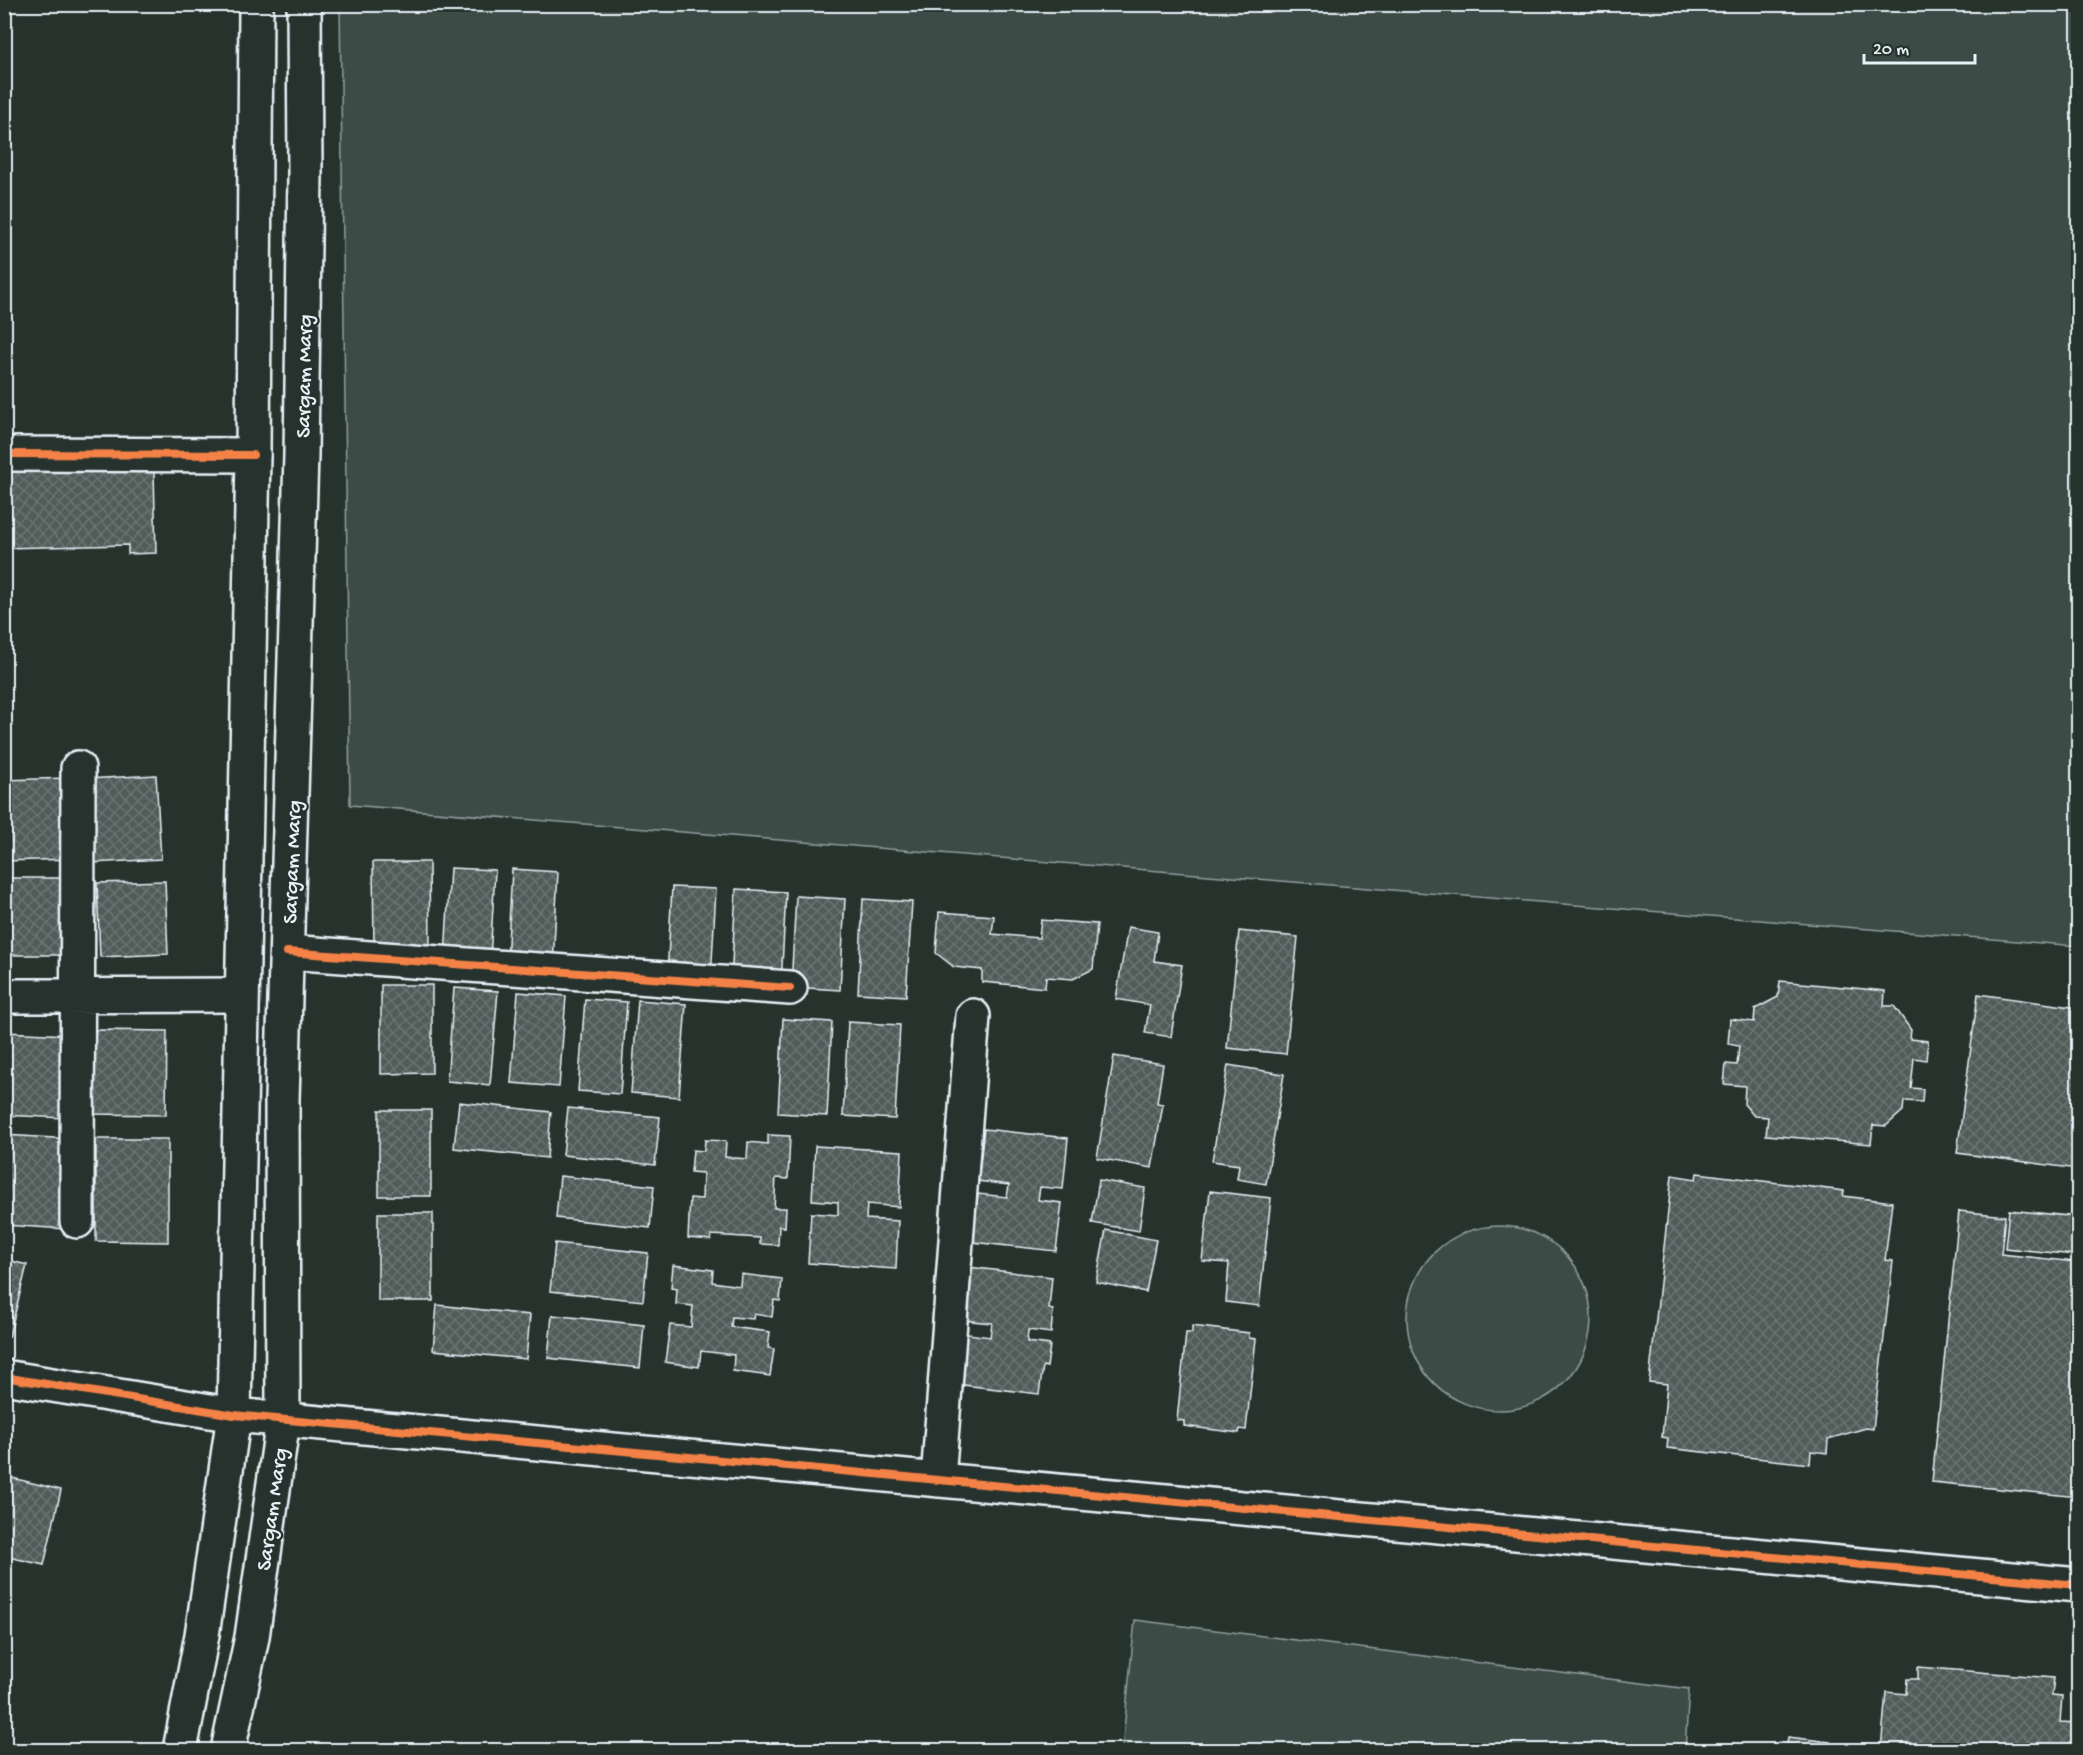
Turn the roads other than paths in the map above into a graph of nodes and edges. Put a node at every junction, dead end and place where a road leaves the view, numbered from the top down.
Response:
1 (256, 4) edge
2 (304, 4) edge
3 (4, 454) edge
4 (253, 455) junction
5 (78, 768) dead end
6 (287, 952) junction
7 (790, 988) dead end
8 (241, 995) junction
9 (4, 996) edge
10 (77, 996) junction
11 (973, 1016) dead end
12 (77, 1221) dead end
13 (4, 1377) edge
14 (234, 1415) junction
15 (283, 1420) junction
16 (938, 1480) junction
17 (2079, 1585) edge
18 (180, 1750) edge
19 (228, 1750) edge

1 - 4 street, Sargam Marg
2 - 6 street, Sargam Marg
3 - 4 street
4 - 8 street, Sargam Marg
5 - 10 street
6 - 7 street
6 - 15 street, Sargam Marg
8 - 10 street
8 - 14 street, Sargam Marg
9 - 10 street
10 - 12 street
11 - 16 street
13 - 14 street
14 - 15 street
14 - 18 street, Sargam Marg
15 - 16 street
15 - 19 street, Sargam Marg
16 - 17 street

